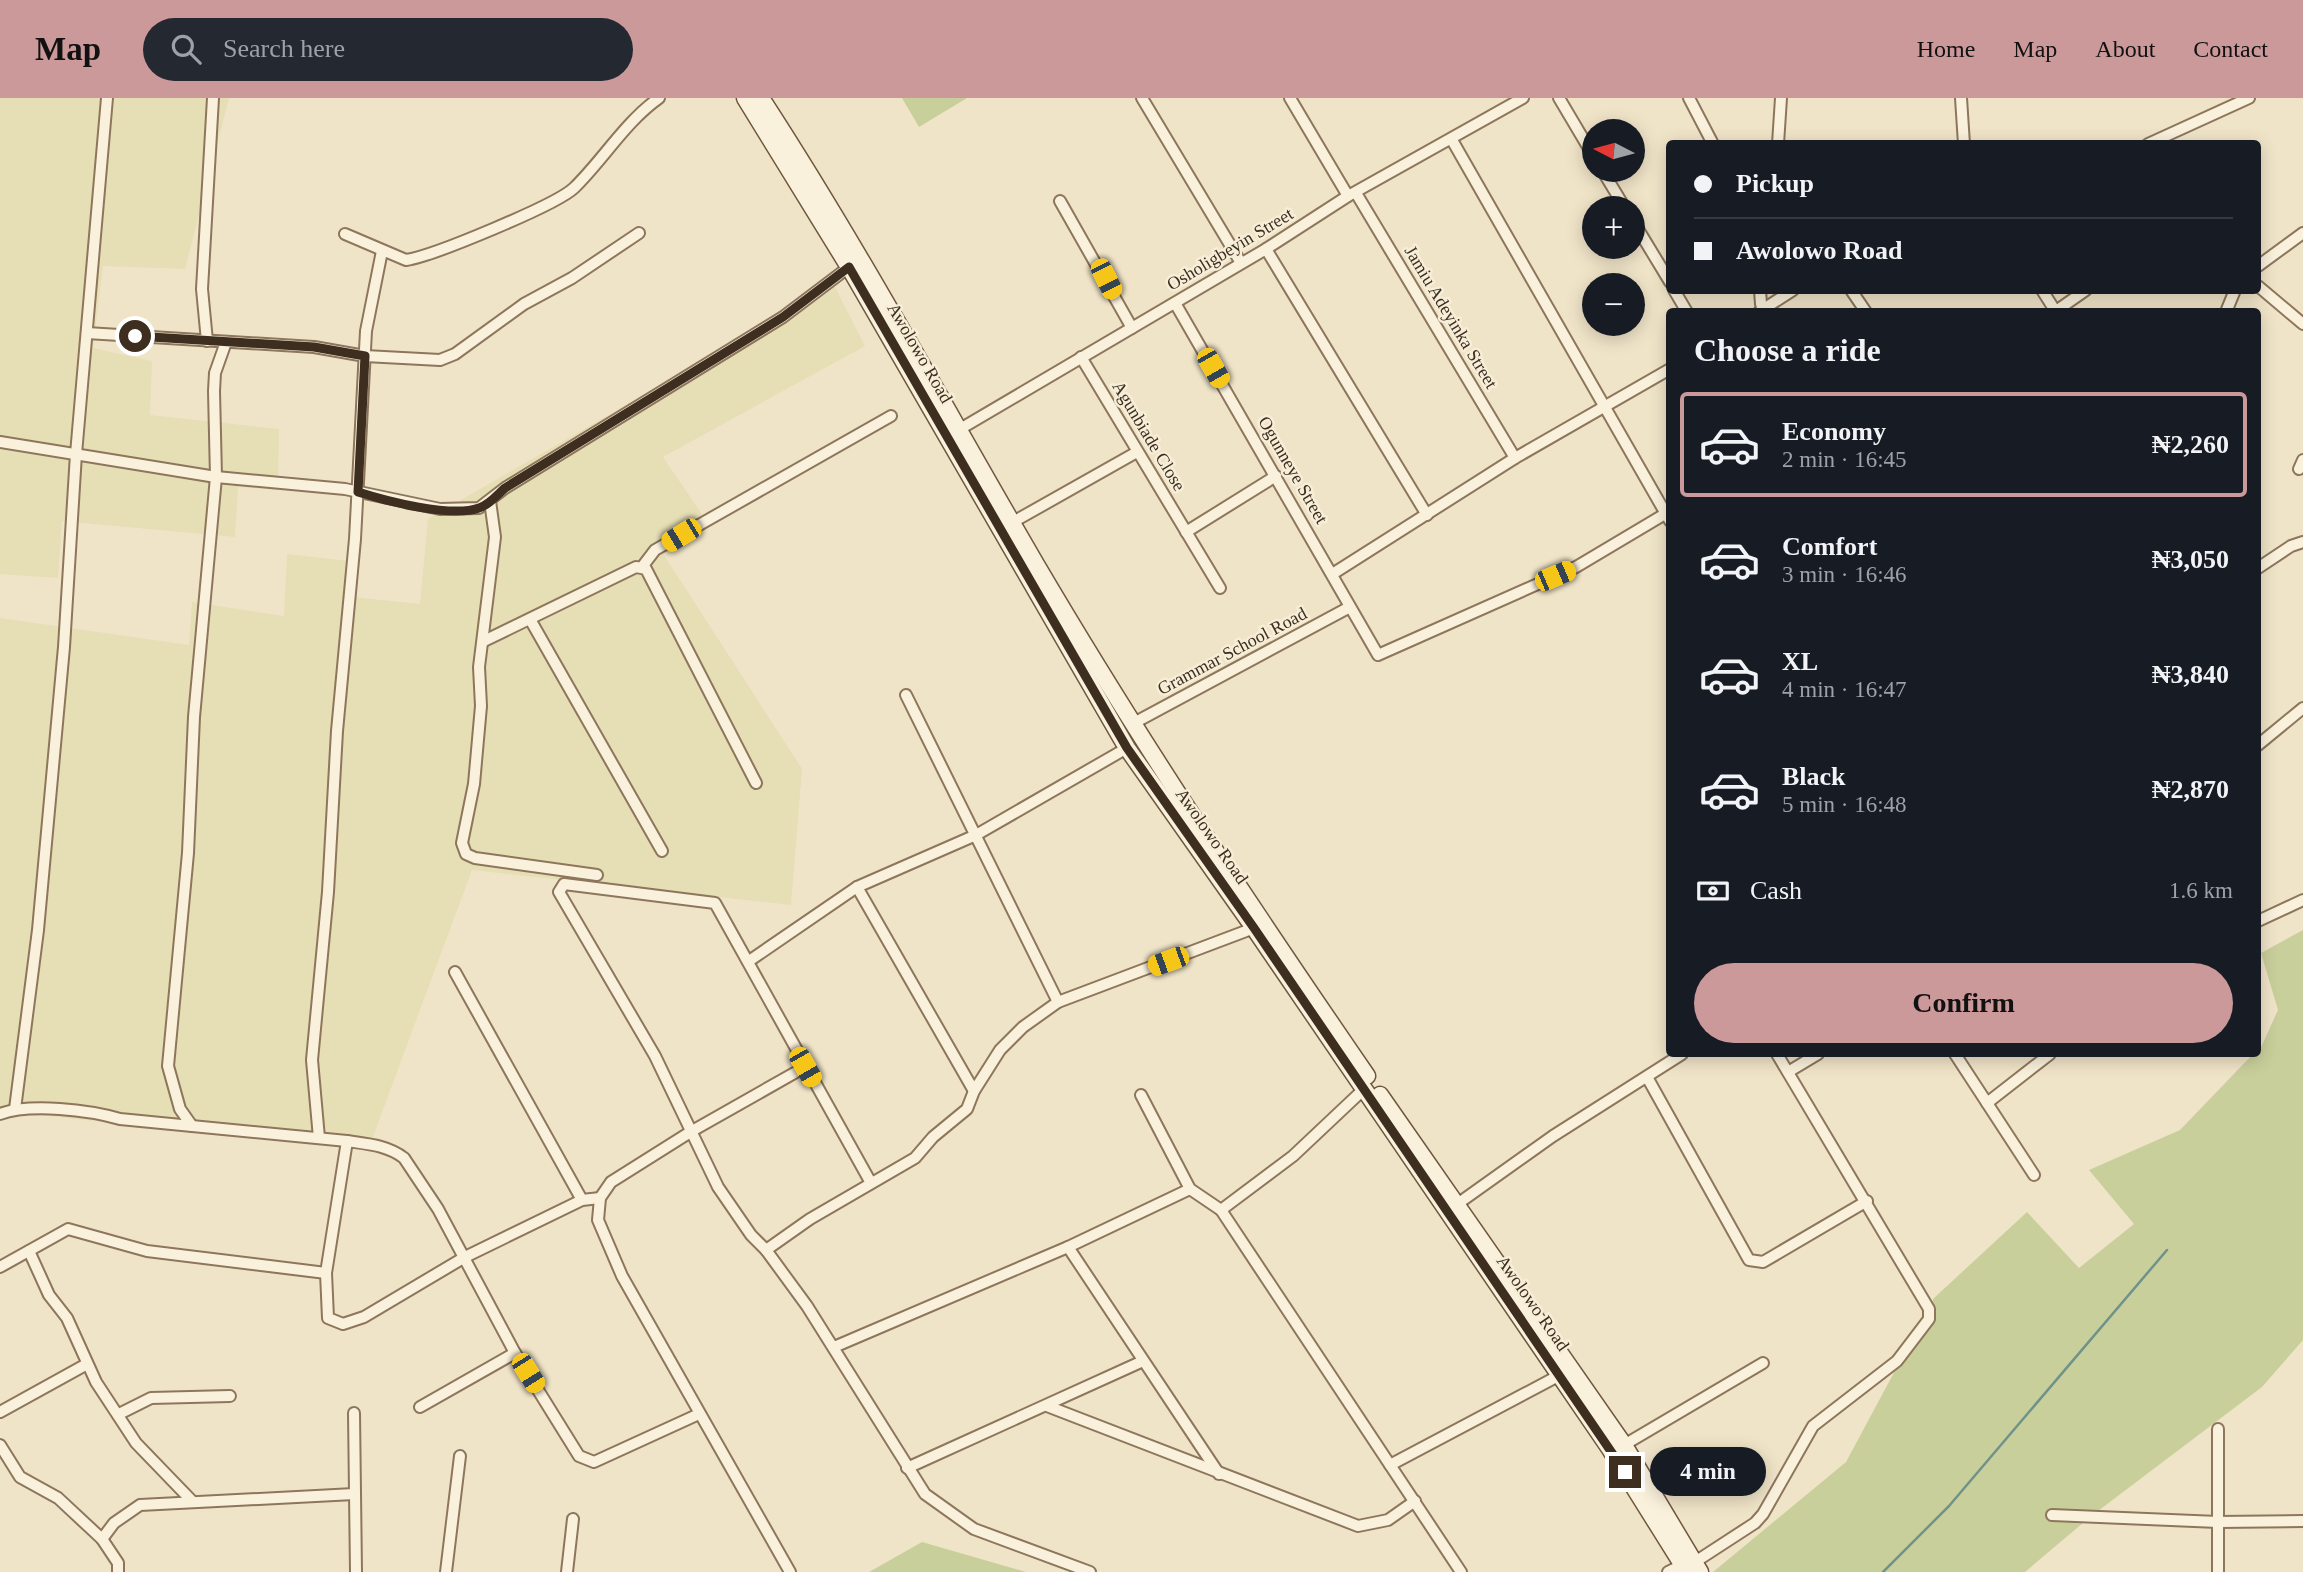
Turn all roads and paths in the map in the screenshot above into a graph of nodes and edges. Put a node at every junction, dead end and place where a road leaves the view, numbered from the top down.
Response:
1 (107, 98) edge
2 (213, 98) edge
3 (659, 98) edge
4 (745, 98) edge
5 (761, 98) edge
6 (1142, 98) edge
7 (1290, 98) edge
8 (1523, 98) edge
9 (1559, 98) edge
10 (1689, 98) edge
11 (1782, 98) edge
12 (1961, 98) edge
13 (2249, 98) edge
14 (2225, 104) edge
15 (1582, 137) edge
16 (1452, 140) junction
17 (1711, 140) edge
18 (1778, 140) edge
19 (1964, 140) edge
20 (2156, 140) edge
21 (1352, 195) junction
22 (1060, 201) dead end
23 (639, 233) dead end
24 (2303, 233) edge
25 (345, 234) dead end
26 (1645, 241) edge
27 (1266, 249) junction
28 (382, 251) junction
29 (1241, 263) junction
30 (854, 264) junction
31 (2261, 264) edge
32 (1666, 275) edge
33 (2261, 289) edge
34 (1787, 294) edge
35 (2080, 294) edge
36 (1175, 303) junction
37 (1767, 308) edge
38 (2060, 308) edge
39 (2303, 324) edge
40 (1132, 328) junction
41 (87, 333) junction
42 (207, 341) junction
43 (226, 342) junction
44 (365, 356) junction
45 (1081, 357) junction
46 (1666, 371) edge
47 (1606, 405) junction
48 (891, 416) dead end
49 (952, 434) junction
50 (0, 442) edge
51 (1137, 452) junction
52 (76, 454) junction
53 (1515, 458) junction
54 (1276, 476) junction
55 (216, 477) junction
56 (358, 492) junction
57 (490, 501) junction
58 (1427, 515) junction
59 (1666, 515) edge
60 (1666, 518) edge
61 (1013, 522) junction
62 (1186, 532) junction
63 (2303, 542) edge
64 (2261, 566) edge
65 (642, 567) junction
66 (1334, 573) junction
67 (1220, 588) dead end
68 (1348, 608) junction
69 (531, 621) junction
70 (484, 641) junction
71 (906, 695) dead end
72 (2303, 708) edge
73 (1132, 724) junction
74 (2261, 743) edge
75 (1127, 748) junction
76 (756, 783) dead end
77 (976, 835) junction
78 (662, 851) dead end
79 (597, 875) dead end
80 (858, 887) junction
81 (2303, 900) edge
82 (2261, 920) edge
83 (1254, 928) junction
84 (749, 961) junction
85 (455, 972) dead end
86 (1058, 1002) junction
87 (1677, 1057) edge
88 (1779, 1057) edge
89 (1813, 1057) edge
90 (1957, 1057) edge
91 (2046, 1057) edge
92 (805, 1067) junction
93 (1788, 1072) junction
94 (1647, 1077) junction
95 (1363, 1090) junction
96 (974, 1091) junction
97 (1141, 1095) dead end
98 (1987, 1103) junction
99 (15, 1109) junction
100 (0, 1114) edge
101 (192, 1126) junction
102 (692, 1131) junction
103 (318, 1138) junction
104 (347, 1141) junction
105 (2034, 1175) dead end
106 (871, 1183) junction
107 (1190, 1188) junction
108 (600, 1198) junction
109 (582, 1200) junction
110 (1867, 1201) junction
111 (1456, 1205) junction
112 (1221, 1210) junction
113 (1069, 1247) junction
114 (766, 1250) junction
115 (29, 1251) junction
116 (465, 1257) junction
117 (0, 1267) edge
118 (326, 1273) junction
119 (834, 1347) junction
120 (515, 1353) junction
121 (1143, 1362) junction
122 (1763, 1363) dead end
123 (87, 1364) junction
124 (1560, 1375) junction
125 (230, 1396) dead end
126 (1047, 1406) junction
127 (420, 1407) dead end
128 (0, 1412) edge
129 (354, 1413) dead end
130 (119, 1414) junction
131 (699, 1414) junction
132 (2218, 1429) dead end
133 (0, 1445) edge
134 (1624, 1445) junction
135 (460, 1455) dead end
136 (1390, 1465) junction
137 (906, 1468) junction
138 (1219, 1474) junction
139 (354, 1494) junction
140 (192, 1501) junction
141 (1415, 1501) junction
142 (2052, 1515) dead end
143 (573, 1519) dead end
144 (2303, 1521) edge
145 (2218, 1522) junction
146 (103, 1539) junction
147 (1686, 1569) edge
148 (118, 1572) edge
149 (356, 1572) edge
150 (446, 1572) edge
151 (567, 1572) edge
152 (790, 1572) edge
153 (1090, 1572) edge
154 (1461, 1572) edge
155 (2218, 1572) edge

1 - 41 street
2 - 42 street
3 - 28 street
4 - 30 main road, Awolowo Road
5 - 30 main road, Awolowo Road
6 - 29 street
7 - 21 street, Jamiu Adeyinka Street
8 - 16 street, Osholigbeyin Street
9 - 15 street
10 - 17 street
11 - 18 street
12 - 19 street
13 - 14 street
14 - 20 street
16 - 21 street, Osholigbeyin Street
16 - 47 street
21 - 27 street, Osholigbeyin Street
21 - 53 street, Jamiu Adeyinka Street
22 - 40 street
23 - 44 street
24 - 31 street
25 - 28 street
26 - 32 street
27 - 29 street, Osholigbeyin Street
27 - 58 street
28 - 44 street
29 - 36 street, Osholigbeyin Street
30 - 49 main road, Awolowo Road
30 - 57 street
33 - 39 street
34 - 37 street
35 - 38 street
36 - 40 street, Osholigbeyin Street
36 - 54 street, Ogunneye Street
40 - 45 street, Osholigbeyin Street
41 - 42 street
41 - 52 street
42 - 43 street
43 - 44 street
43 - 55 street
44 - 56 street
45 - 49 street, Osholigbeyin Street
45 - 51 street, Agunbiade Close
46 - 47 street
47 - 53 street
47 - 59 street
48 - 65 street
49 - 61 main road, Awolowo Road
49 - 75 main road, Awolowo Road
50 - 52 street
51 - 61 street
51 - 62 street, Agunbiade Close
52 - 55 street
52 - 99 street
53 - 58 street
54 - 62 street
54 - 66 street, Ogunneye Street
55 - 56 street
55 - 101 street
56 - 57 street
56 - 103 street
57 - 70 street
58 - 66 street
60 - 68 street, Ogunneye Street
61 - 73 main road, Awolowo Road
62 - 67 street, Agunbiade Close
63 - 64 street
65 - 69 street
65 - 76 street
66 - 68 street, Ogunneye Street
68 - 73 street, Grammar School Road
69 - 70 street
69 - 78 street
70 - 79 street
71 - 77 street
72 - 74 street
73 - 111 main road, Awolowo Road
75 - 77 street
75 - 83 main road, Awolowo Road
77 - 80 street
77 - 86 street
80 - 84 street
80 - 96 street
81 - 82 street
83 - 86 street
83 - 95 main road, Awolowo Road
84 - 92 street
84 - 102 street
85 - 109 street
86 - 96 street
87 - 94 street
88 - 93 street
89 - 93 street
90 - 98 street
91 - 98 street
92 - 102 street
92 - 106 street
93 - 110 street
94 - 110 street
94 - 111 street
95 - 112 street
95 - 124 main road, Awolowo Road
96 - 106 street
97 - 107 street
98 - 105 street
99 - 100 street
99 - 101 street
101 - 103 street
102 - 108 street
102 - 114 street
103 - 104 street
104 - 116 street
104 - 118 street
106 - 114 street
107 - 112 street
107 - 113 street
108 - 109 street
108 - 131 street
109 - 116 street
110 - 147 street
111 - 134 main road, Awolowo Road
112 - 136 street
113 - 119 street
113 - 121 street
114 - 119 street
115 - 117 street
115 - 118 street
115 - 123 street
116 - 118 street
116 - 120 street
119 - 137 street
120 - 127 street
120 - 131 street
121 - 126 street
121 - 138 street
122 - 134 street
123 - 128 street
123 - 130 street
124 - 136 street
124 - 147 main road, Awolowo Road
125 - 130 street
126 - 137 street
126 - 138 street
129 - 139 street
130 - 140 street
131 - 152 street
132 - 145 street
133 - 146 street
134 - 147 main road, Awolowo Road
135 - 150 street
136 - 141 street
137 - 153 street
138 - 141 street
139 - 140 street
139 - 149 street
140 - 146 street
141 - 154 street
142 - 145 street
143 - 151 street
144 - 145 street
145 - 155 street
146 - 148 street

